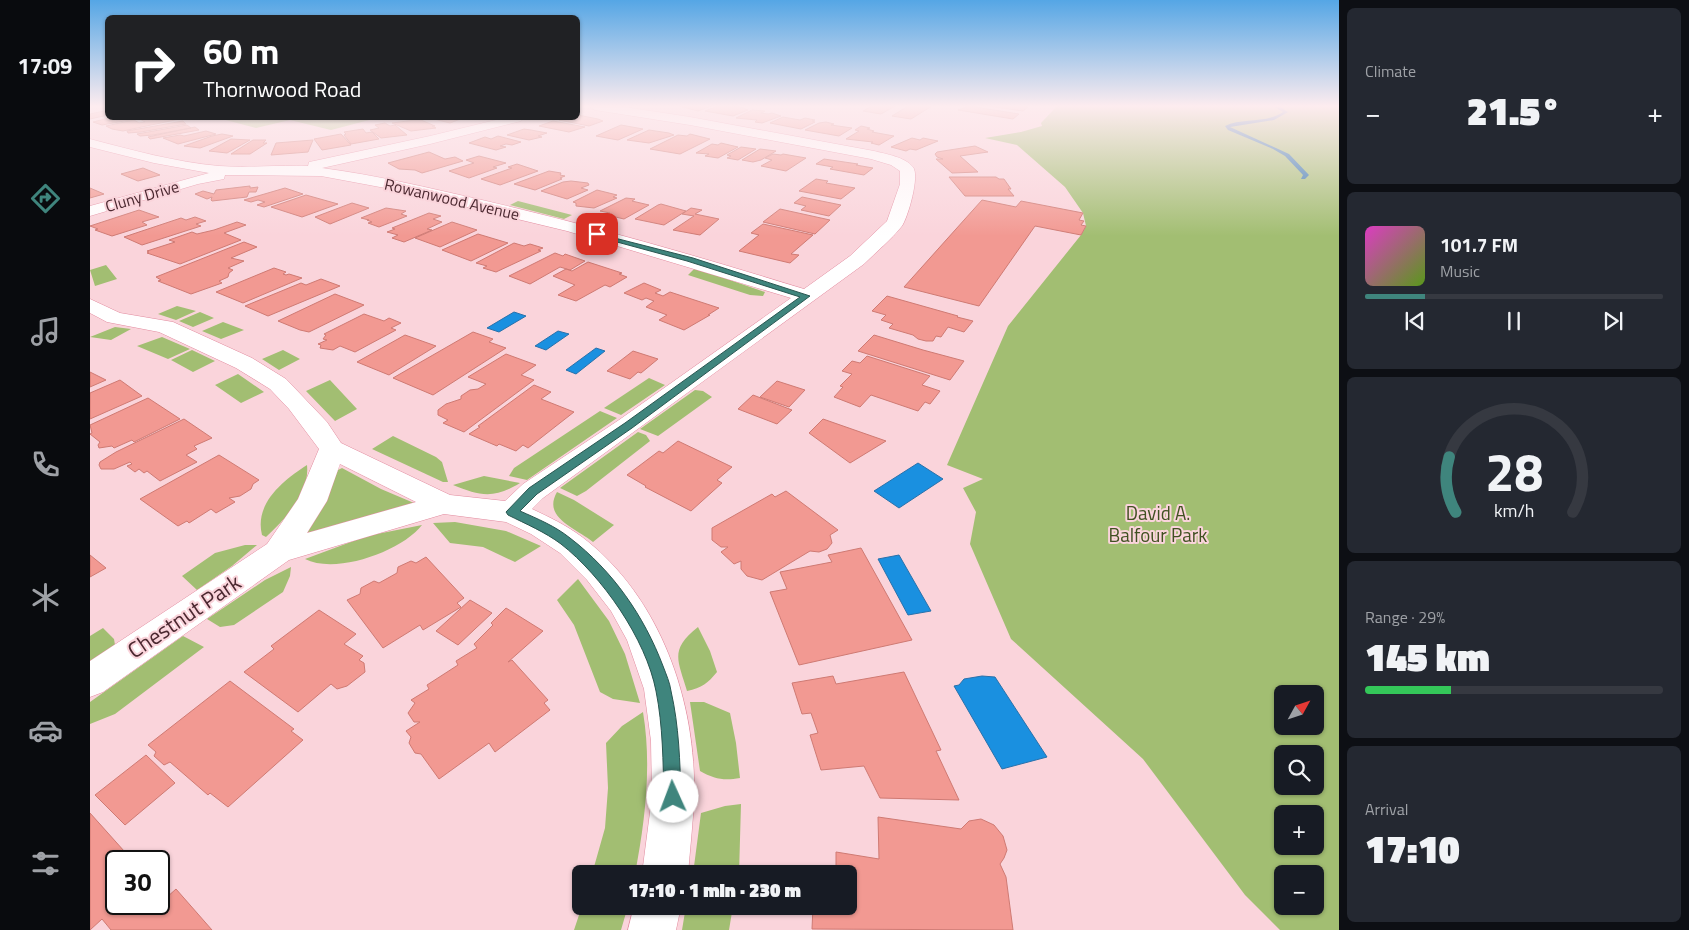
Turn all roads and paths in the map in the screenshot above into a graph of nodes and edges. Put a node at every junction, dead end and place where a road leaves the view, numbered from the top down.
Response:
1 (116, 149) edge
2 (388, 149) edge
3 (839, 149) edge
4 (270, 170) junction
5 (90, 211) edge
6 (806, 296) junction
7 (98, 315) edge
8 (332, 449) junction
9 (444, 504) junction
10 (512, 512) junction
11 (278, 552) junction
12 (90, 681) edge
13 (666, 865) edge
14 (656, 915) edge
15 (652, 930) edge

1 - 4 street, Rowanwood Avenue
2 - 4 street, Cluny Drive
3 - 6 street
4 - 5 street, Cluny Drive
4 - 6 street, Rowanwood Avenue
6 - 10 street
7 - 8 street
8 - 9 street, Chestnut Park
8 - 11 street, Chestnut Park
9 - 10 street, Chestnut Park
9 - 11 street, Chestnut Park
10 - 13 street, Chestnut Park
11 - 12 street, Chestnut Park
14 - 15 street

